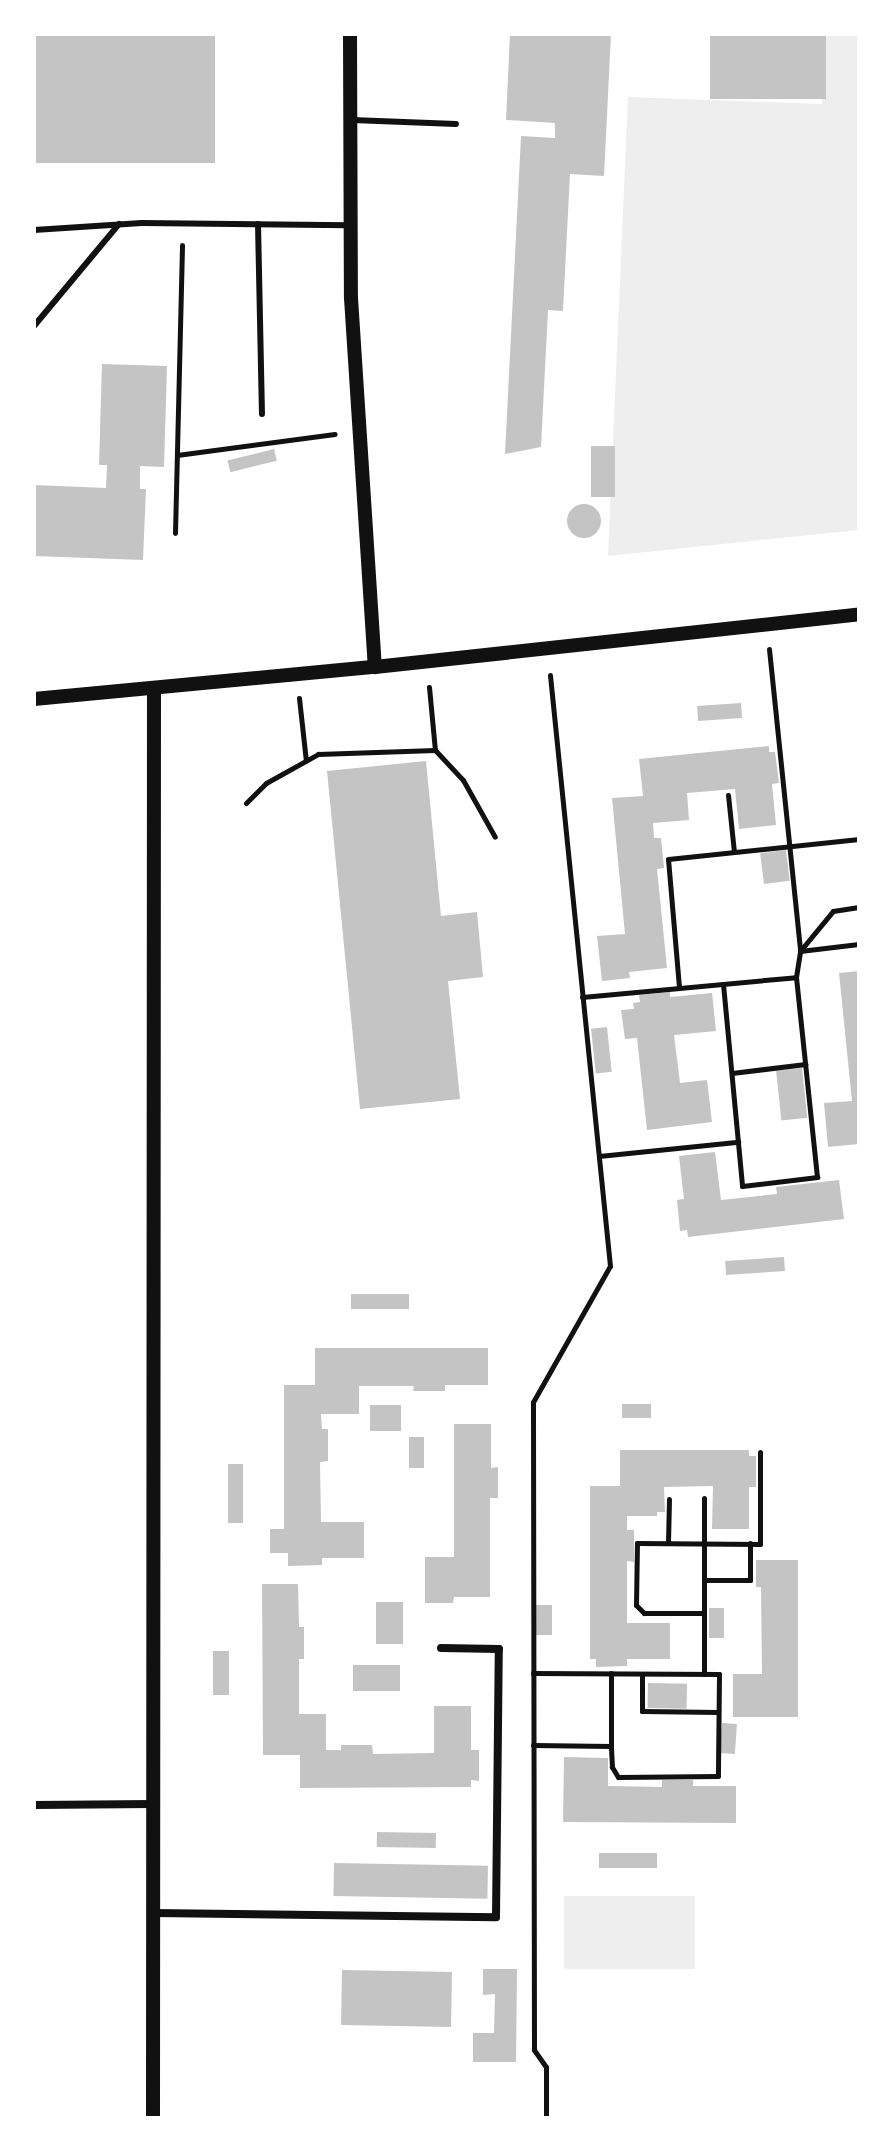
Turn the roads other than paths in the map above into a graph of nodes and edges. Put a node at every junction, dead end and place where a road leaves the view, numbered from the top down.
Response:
1 (350, 34) edge
2 (350, 120) junction
3 (456, 124) dead end
4 (119, 224) junction
5 (258, 224) junction
6 (350, 225) junction
7 (34, 230) edge
8 (34, 326) edge
9 (262, 414) dead end
10 (859, 614) edge
11 (375, 667) junction
12 (154, 688) junction
13 (34, 699) edge
14 (441, 1648) dead end
15 (153, 1804) junction
16 (34, 1805) edge
17 (153, 1913) junction
18 (153, 2118) edge

1 - 2 street
2 - 3 lane
2 - 6 street
4 - 5 lane
4 - 7 lane
4 - 8 lane
5 - 6 lane
5 - 9 lane
6 - 11 street
10 - 11 street
11 - 12 street
12 - 13 street
12 - 15 street
14 - 17 street
15 - 16 street
15 - 17 street
17 - 18 street

